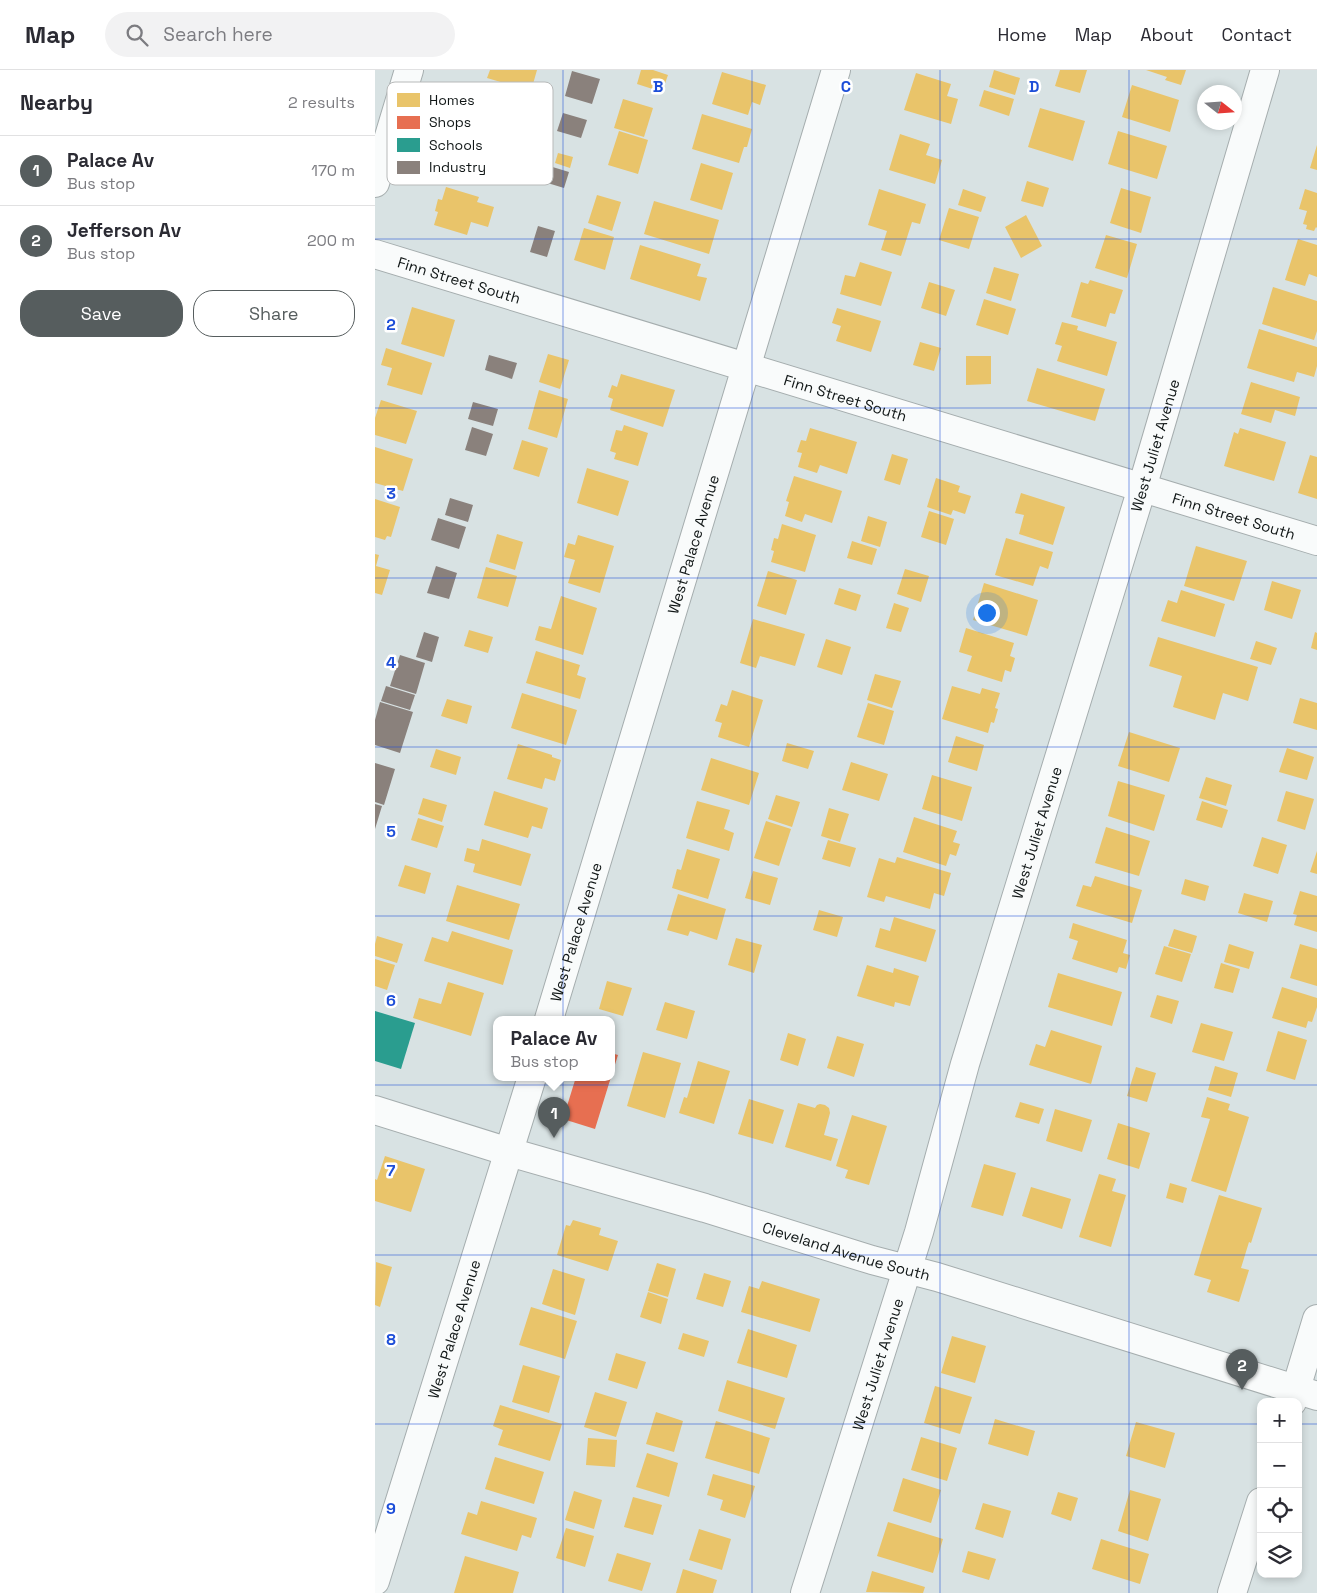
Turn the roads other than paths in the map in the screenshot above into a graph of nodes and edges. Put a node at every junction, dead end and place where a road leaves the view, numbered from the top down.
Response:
1 (409, 70) edge
2 (836, 70) edge
3 (1265, 70) edge
4 (405, 82) edge
5 (387, 143) edge
6 (375, 183) edge
7 (375, 254) edge
8 (747, 367) junction
9 (1142, 488) junction
10 (1317, 541) edge
11 (550, 1016) edge
12 (531, 1081) edge
13 (375, 1110) edge
14 (509, 1152) junction
15 (907, 1269) junction
16 (1317, 1319) edge
17 (1301, 1396) edge
18 (1257, 1515) edge
19 (375, 1581) edge
20 (805, 1593) edge
21 (1233, 1593) edge

1 - 4 street
2 - 8 street, West Palace Avenue
3 - 9 street, West Juliet Avenue
5 - 6 street
7 - 8 street, Finn Street South
8 - 9 street, Finn Street South
8 - 11 street, West Palace Avenue
9 - 10 street, Finn Street South
9 - 15 street, West Juliet Avenue
12 - 14 street, West Palace Avenue
13 - 14 street, Cleveland Avenue South
14 - 15 street, Cleveland Avenue South
14 - 19 street, West Palace Avenue
15 - 17 street, Cleveland Avenue South
15 - 20 street, West Juliet Avenue
16 - 17 street
18 - 21 street

